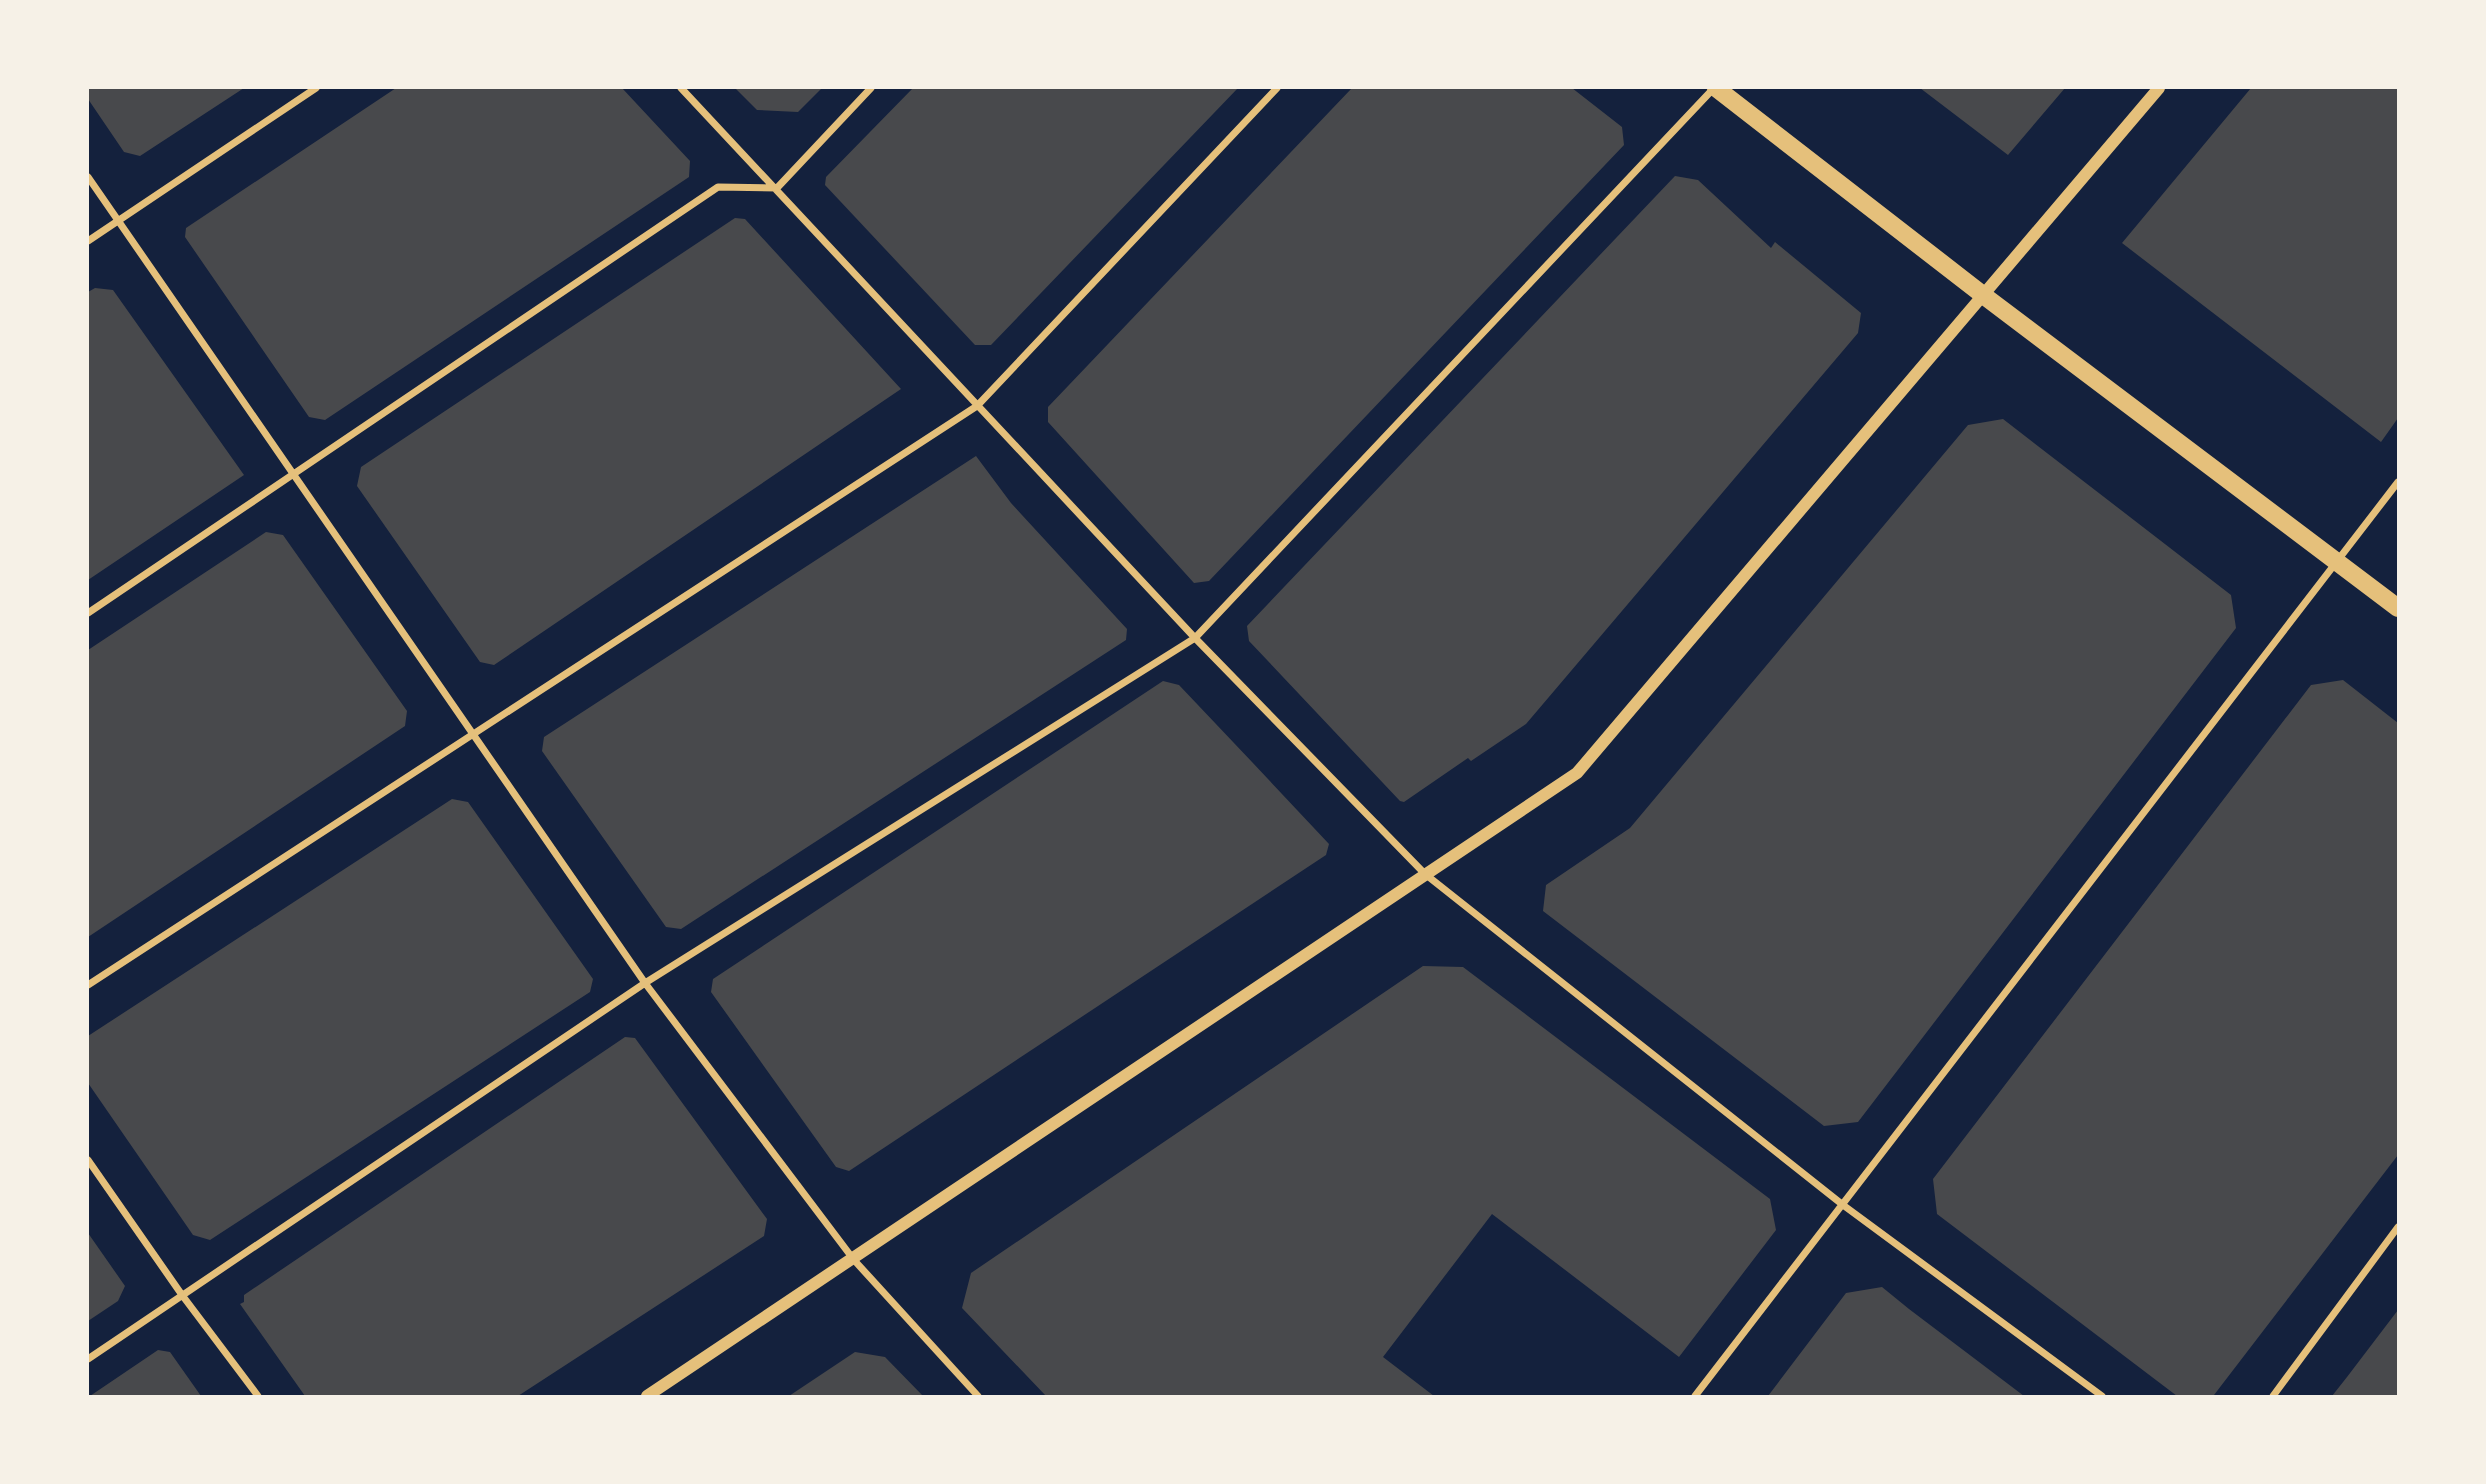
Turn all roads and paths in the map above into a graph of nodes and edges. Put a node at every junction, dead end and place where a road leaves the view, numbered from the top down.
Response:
1 (316, 88) edge
2 (681, 88) edge
3 (871, 88) edge
4 (1277, 88) edge
5 (1715, 88) edge
6 (2159, 88) edge
7 (88, 177) edge
8 (777, 188) junction
9 (118, 220) junction
10 (88, 241) edge
11 (1983, 295) junction
12 (977, 406) junction
13 (295, 474) junction
14 (2399, 482) edge
15 (2336, 562) junction
16 (2399, 608) edge
17 (88, 613) edge
18 (1195, 638) junction
19 (471, 733) junction
20 (1425, 874) junction
21 (645, 984) junction
22 (88, 985) edge
23 (88, 1160) edge
24 (1843, 1205) junction
25 (2399, 1227) edge
26 (854, 1260) junction
27 (182, 1296) junction
28 (88, 1359) edge
29 (258, 1396) edge
30 (647, 1396) edge
31 (978, 1396) edge
32 (1695, 1396) edge
33 (2102, 1396) edge
34 (2273, 1396) edge

1 - 9 street
2 - 8 street
3 - 8 street
4 - 12 street
5 - 11 main road
5 - 18 street
6 - 11 street
7 - 9 street
8 - 12 street
8 - 13 street
9 - 10 street
9 - 13 street
11 - 15 main road
11 - 20 street
12 - 18 street
12 - 19 street
13 - 17 street
13 - 19 street
14 - 15 street
15 - 16 main road
15 - 24 street
18 - 20 street
18 - 21 street
19 - 21 street
19 - 22 street
20 - 24 street
20 - 26 street
21 - 26 street
21 - 27 street
23 - 27 street
24 - 32 street
24 - 33 street
25 - 34 street
26 - 30 street
26 - 31 street
27 - 28 street
27 - 29 street

